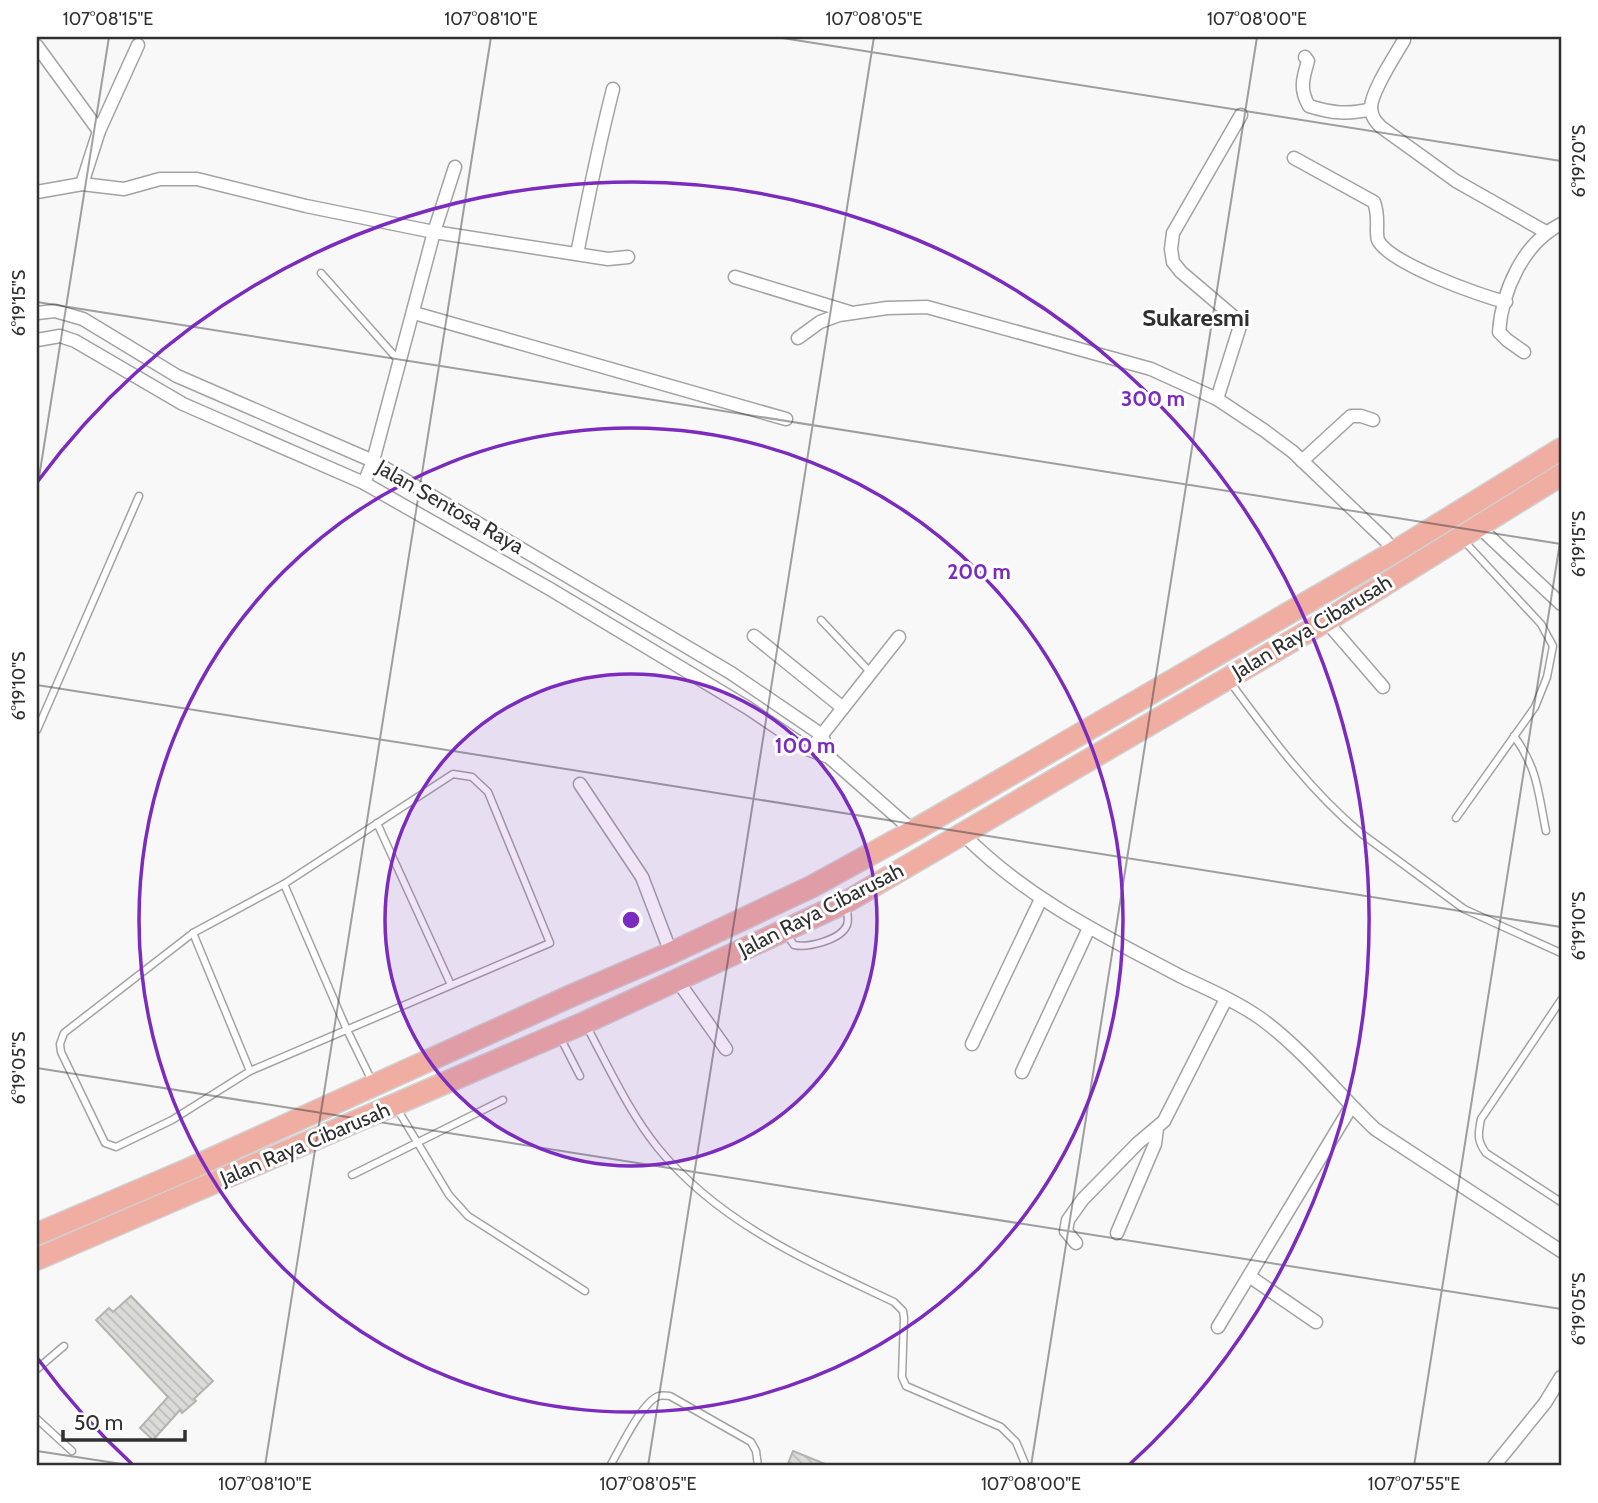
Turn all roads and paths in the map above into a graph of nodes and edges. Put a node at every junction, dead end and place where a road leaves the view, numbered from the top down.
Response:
1 (1404, 37) edge
2 (138, 45) dead end
3 (37, 46) edge
4 (1305, 57) dead end
5 (613, 89) dead end
6 (1371, 109) junction
7 (1241, 115) dead end
8 (99, 131) junction
9 (1294, 158) dead end
10 (455, 167) dead end
11 (82, 184) junction
12 (37, 192) edge
13 (1561, 224) edge
14 (434, 232) junction
15 (1546, 232) junction
16 (577, 254) junction
17 (628, 257) dead end
18 (321, 274) dead end
19 (735, 277) dead end
20 (1506, 302) junction
21 (37, 313) edge
22 (414, 313) junction
23 (850, 313) junction
24 (798, 338) dead end
25 (37, 340) edge
26 (1524, 352) dead end
27 (401, 364) junction
28 (1217, 398) junction
29 (786, 419) dead end
30 (1373, 420) dead end
31 (1561, 449) edge
32 (373, 461) junction
33 (1302, 461) junction
34 (1561, 475) edge
35 (364, 483) junction
36 (139, 496) dead end
37 (1478, 526) junction
38 (1460, 537) junction
39 (1395, 552) junction
40 (1561, 604) edge
41 (821, 620) dead end
42 (1326, 621) junction
43 (754, 636) dead end
44 (899, 637) dead end
45 (871, 673) junction
46 (1227, 678) junction
47 (1382, 687) dead end
48 (843, 708) junction
49 (37, 730) edge
50 (822, 734) junction
51 (1514, 736) junction
52 (810, 750) junction
53 (829, 757) junction
54 (580, 784) dead end
55 (1456, 818) dead end
56 (377, 823) junction
57 (913, 831) junction
58 (1546, 831) dead end
59 (963, 834) junction
60 (285, 884) junction
61 (1041, 899) junction
62 (1088, 928) junction
63 (193, 933) junction
64 (671, 953) junction
65 (1561, 953) edge
66 (677, 980) junction
67 (451, 985) junction
68 (1226, 999) junction
69 (1561, 1000) edge
70 (584, 1023) junction
71 (347, 1030) junction
72 (559, 1034) junction
73 (972, 1044) dead end
74 (726, 1049) dead end
75 (250, 1071) junction
76 (1022, 1072) dead end
77 (580, 1076) dead end
78 (374, 1085) junction
79 (503, 1100) dead end
80 (395, 1105) junction
81 (1351, 1107) junction
82 (1157, 1128) junction
83 (417, 1142) junction
84 (352, 1175) dead end
85 (1561, 1202) edge
86 (1117, 1233) dead end
87 (37, 1234) edge
88 (1076, 1243) dead end
89 (1561, 1251) edge
90 (37, 1259) edge
91 (1249, 1276) junction
92 (585, 1291) dead end
93 (1316, 1322) dead end
94 (1218, 1327) dead end
95 (64, 1346) dead end
96 (37, 1369) edge
97 (1561, 1377) edge
98 (37, 1419) edge
99 (72, 1451) dead end
100 (610, 1466) edge
101 (758, 1466) edge
102 (1026, 1466) edge
103 (1494, 1466) edge

1 - 6 street
2 - 8 street
3 - 8 street
4 - 6 street
5 - 16 street
6 - 15 street
7 - 28 street
8 - 11 street
9 - 20 street
10 - 14 street
11 - 12 street
11 - 14 street
13 - 15 street
14 - 16 street
14 - 22 street
15 - 20 street
16 - 17 street
18 - 27 lane
19 - 23 street
20 - 26 street
21 - 32 street, Jalan Sentosa Raya
22 - 27 street
22 - 29 street
23 - 24 street
23 - 28 street
25 - 35 street, Jalan Sentosa Raya
27 - 32 street
28 - 33 street
30 - 33 street
31 - 39 main road, Jalan Raya Cibarusah
32 - 35 street
32 - 50 street, Jalan Sentosa Raya
33 - 39 street
34 - 37 main road, Jalan Raya Cibarusah
35 - 52 street, Jalan Sentosa Raya
36 - 49 lane
37 - 38 main road, Jalan Raya Cibarusah
37 - 40 street
38 - 42 main road, Jalan Raya Cibarusah
38 - 51 lane
39 - 57 main road, Jalan Raya Cibarusah
41 - 45 lane
42 - 46 main road, Jalan Raya Cibarusah
42 - 47 street
43 - 48 street
44 - 45 street
45 - 48 street
46 - 59 main road, Jalan Raya Cibarusah
46 - 65 lane
48 - 50 street
50 - 52 street
50 - 53 street
51 - 55 lane
51 - 58 lane
52 - 53 street, Jalan Sentosa Raya
53 - 57 street, Jalan Sentosa Raya
54 - 64 street
56 - 60 lane
56 - 67 lane
56 - 67 lane
57 - 64 main road, Jalan Raya Cibarusah
59 - 61 street
59 - 66 main road, Jalan Raya Cibarusah
60 - 63 lane
60 - 71 lane
61 - 62 street
61 - 73 street
62 - 68 street
62 - 76 street
63 - 75 lane
63 - 75 lane
64 - 78 main road, Jalan Raya Cibarusah
66 - 70 main road, Jalan Raya Cibarusah
66 - 74 street
67 - 71 lane
68 - 81 street
68 - 82 street
69 - 85 lane
70 - 72 main road, Jalan Raya Cibarusah
70 - 102 lane
71 - 75 lane
71 - 78 lane
72 - 77 lane
72 - 80 main road, Jalan Raya Cibarusah
78 - 87 main road, Jalan Raya Cibarusah
79 - 83 lane
80 - 83 lane
80 - 90 main road, Jalan Raya Cibarusah
81 - 89 street
81 - 91 street
82 - 86 street
82 - 88 street
83 - 84 lane
83 - 92 lane
91 - 93 street
91 - 94 street
95 - 96 lane
97 - 103 street
98 - 99 lane
100 - 101 lane

